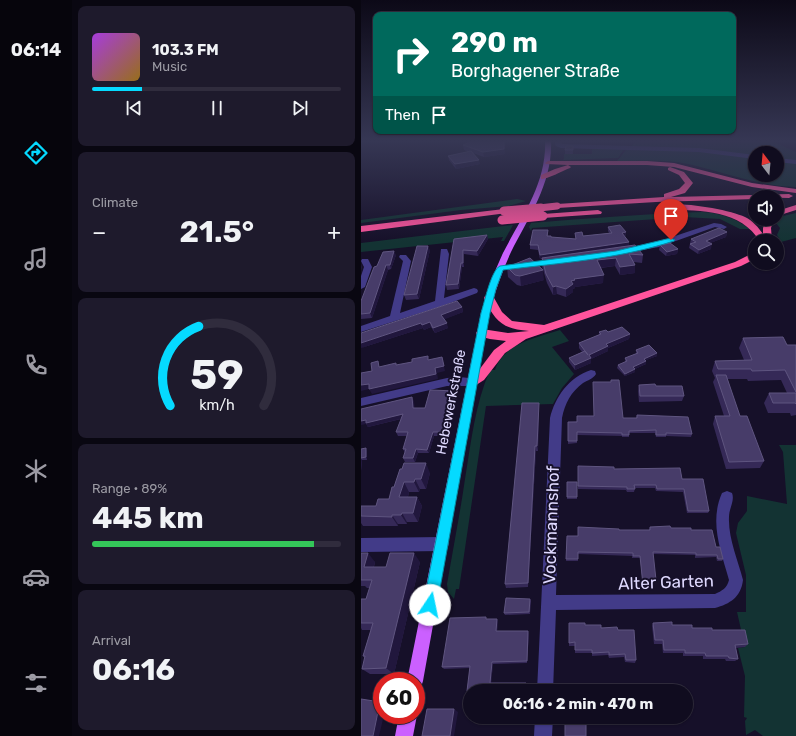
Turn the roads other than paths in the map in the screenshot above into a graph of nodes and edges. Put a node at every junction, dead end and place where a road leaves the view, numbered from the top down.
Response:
1 (549, 174) edge
2 (683, 174) edge
3 (714, 174) edge
4 (544, 177) joint
5 (796, 191) edge
6 (796, 196) edge
7 (656, 200) junction
8 (784, 203) edge
9 (796, 203) edge
10 (748, 204) edge
11 (662, 207) junction
12 (796, 207) edge
13 (784, 211) edge
14 (503, 216) junction
15 (723, 227) dead end
16 (361, 229) edge
17 (759, 234) edge
18 (361, 238) edge
19 (444, 251) dead end
20 (616, 253) edge
21 (403, 257) dead end
22 (748, 259) edge
23 (562, 260) edge
24 (365, 261) dead end
25 (500, 268) junction
26 (361, 287) edge
27 (474, 291) dead end
28 (489, 298) junction
29 (439, 304) junction
30 (394, 318) junction
31 (545, 326) junction
32 (361, 329) edge
33 (482, 333) junction
34 (529, 335) junction
35 (591, 374) dead end
36 (473, 382) junction
37 (361, 402) edge
38 (727, 497) dead end
39 (442, 544) junction
40 (361, 545) edge
41 (548, 603) junction
42 (417, 672) edge
43 (545, 684) edge
44 (407, 724) edge
45 (544, 724) edge
46 (404, 736) edge
47 (543, 736) edge

1 - 4 highway
2 - 7 highway
3 - 5 highway
4 - 25 main road, Hebewerkstraße
6 - 7 highway
7 - 14 highway, bridge
8 - 9 highway
10 - 11 highway
11 - 14 highway, bridge
11 - 17 highway
12 - 13 highway
14 - 16 highway
14 - 18 highway
15 - 20 street
19 - 29 street
21 - 30 street
22 - 31 highway
23 - 25 street
24 - 26 street
25 - 28 main road, Hebewerkstraße
27 - 29 street
28 - 31 highway
28 - 33 main road, Hebewerkstraße
29 - 30 street
30 - 32 street
31 - 33 highway
31 - 34 highway
33 - 34 highway
33 - 36 main road, Hebewerkstraße
34 - 36 highway
35 - 41 street, Vockmannshof
36 - 37 street
36 - 39 main road, Hebewerkstraße
38 - 41 street, Alter Garten
39 - 40 street
39 - 42 main road, Hebewerkstraße
41 - 43 street, Vockmannshof
44 - 46 main road
45 - 47 street

